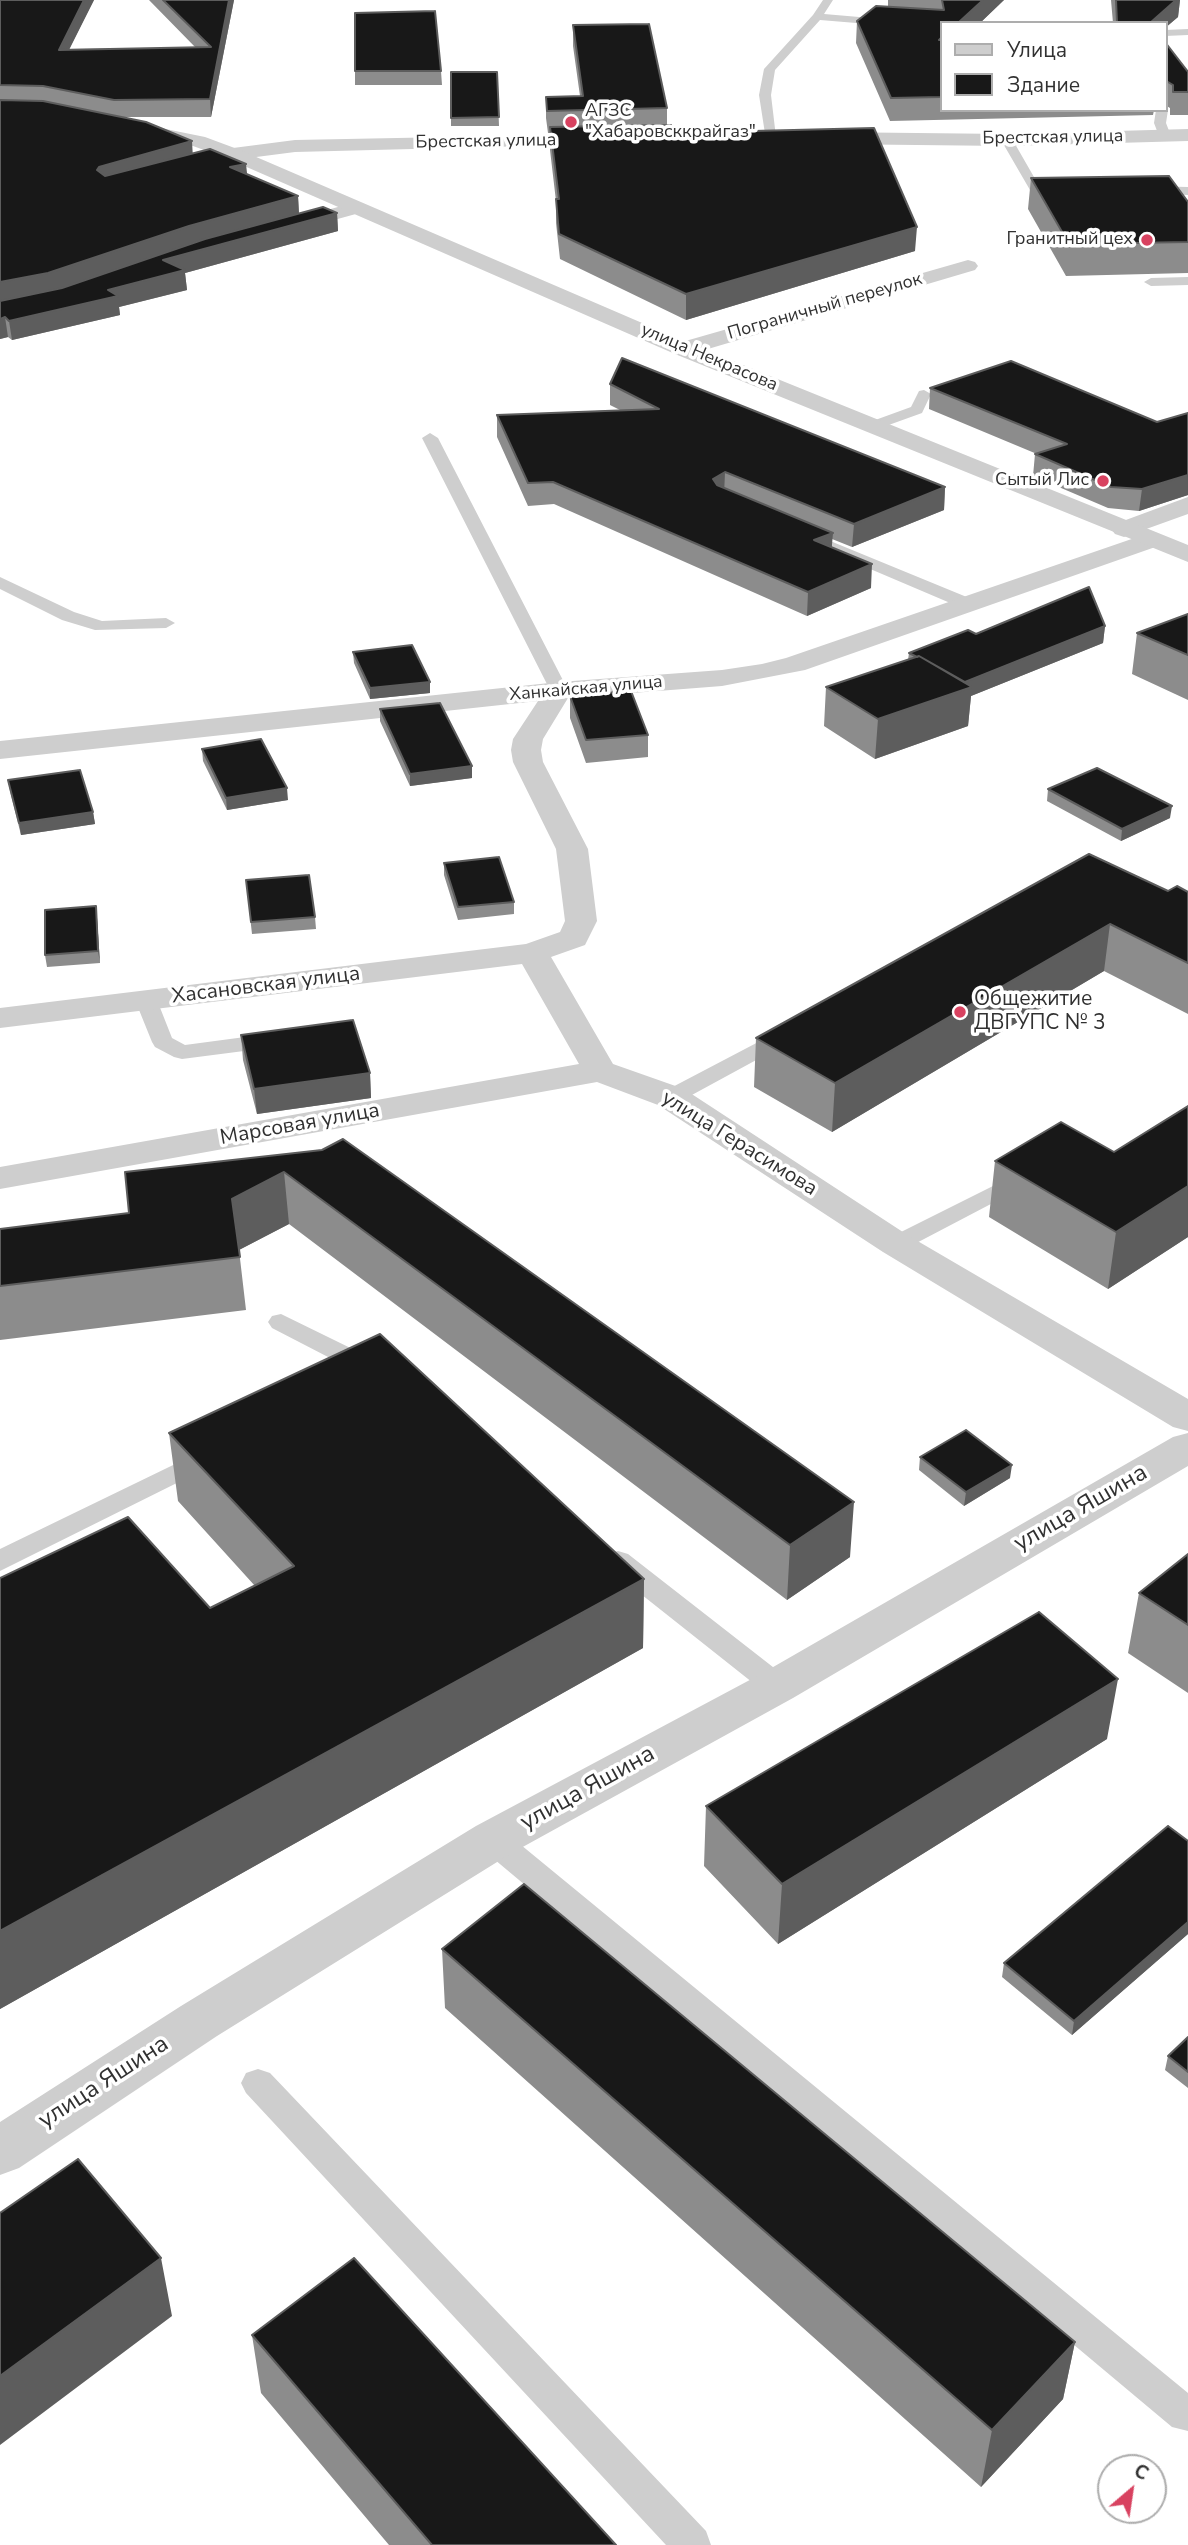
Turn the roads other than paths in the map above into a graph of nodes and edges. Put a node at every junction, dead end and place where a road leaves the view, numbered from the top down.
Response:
1 (828, 0) edge
2 (817, 17) junction
3 (940, 27) edge
4 (1188, 32) edge
5 (1167, 33) edge
6 (1162, 112) edge
7 (119, 126) edge
8 (1188, 135) edge
9 (1165, 136) junction
10 (770, 137) edge
11 (811, 138) edge
12 (616, 140) edge
13 (1007, 140) junction
14 (233, 154) junction
15 (208, 161) edge
16 (1139, 190) edge
17 (1071, 191) edge
18 (1188, 191) edge
19 (356, 208) junction
20 (264, 233) edge
21 (968, 266) dead end
22 (1188, 281) edge
23 (1151, 282) edge
24 (683, 349) junction
25 (924, 394) dead end
26 (873, 426) junction
27 (430, 438) dead end
28 (1188, 505) edge
29 (788, 529) edge
30 (1124, 529) junction
31 (1152, 540) junction
32 (1188, 554) edge
33 (0, 582) edge
34 (968, 604) junction
35 (166, 623) dead end
36 (559, 690) junction
37 (0, 750) edge
38 (531, 953) junction
39 (146, 1000) junction
40 (0, 1018) edge
41 (803, 1025) edge
42 (302, 1036) edge
43 (600, 1072) junction
44 (671, 1097) junction
45 (1038, 1169) edge
46 (0, 1178) edge
47 (895, 1244) junction
48 (281, 1322) dead end
49 (354, 1385) edge
50 (1188, 1417) edge
51 (1188, 1447) edge
52 (220, 1452) edge
53 (596, 1544) edge
54 (0, 1561) edge
55 (777, 1686) junction
56 (493, 1840) junction
57 (258, 2083) dead end
58 (0, 2151) edge
59 (1185, 2414) dead end
60 (692, 2545) edge

1 - 2 lane
2 - 3 lane
2 - 10 lane
4 - 5 lane
6 - 9 lane
7 - 14 street, Брестская улица
8 - 9 street, Брестская улица
9 - 13 street, Брестская улица
11 - 13 street, Брестская улица
12 - 14 street, Брестская улица
13 - 17 lane
14 - 15 lane
14 - 19 street, улица Некрасова
16 - 18 lane
19 - 20 street
19 - 24 street, улица Некрасова
21 - 24 street, Пограничный переулок
22 - 23 lane
24 - 26 street, улица Некрасова
25 - 26 lane
26 - 30 street, улица Некрасова
27 - 36 lane
28 - 30 street
29 - 34 lane
30 - 31 street, улица Некрасова
31 - 32 street, улица Некрасова
31 - 34 street, Ханкайская улица
33 - 35 lane
34 - 36 street, Ханкайская улица
36 - 37 street, Ханкайская улица
36 - 38 street
38 - 39 street, Хасановская улица
38 - 43 street
39 - 40 street, Хасановская улица
39 - 42 lane
41 - 44 lane
43 - 44 street, улица Герасимова
43 - 46 street, Марсовая улица
44 - 47 street, улица Герасимова
45 - 47 lane
47 - 50 street, улица Герасимова
48 - 49 lane
51 - 55 street, улица Яшина
52 - 54 lane
53 - 55 lane
55 - 56 street, улица Яшина
56 - 58 street, улица Яшина
56 - 59 lane
57 - 60 lane

